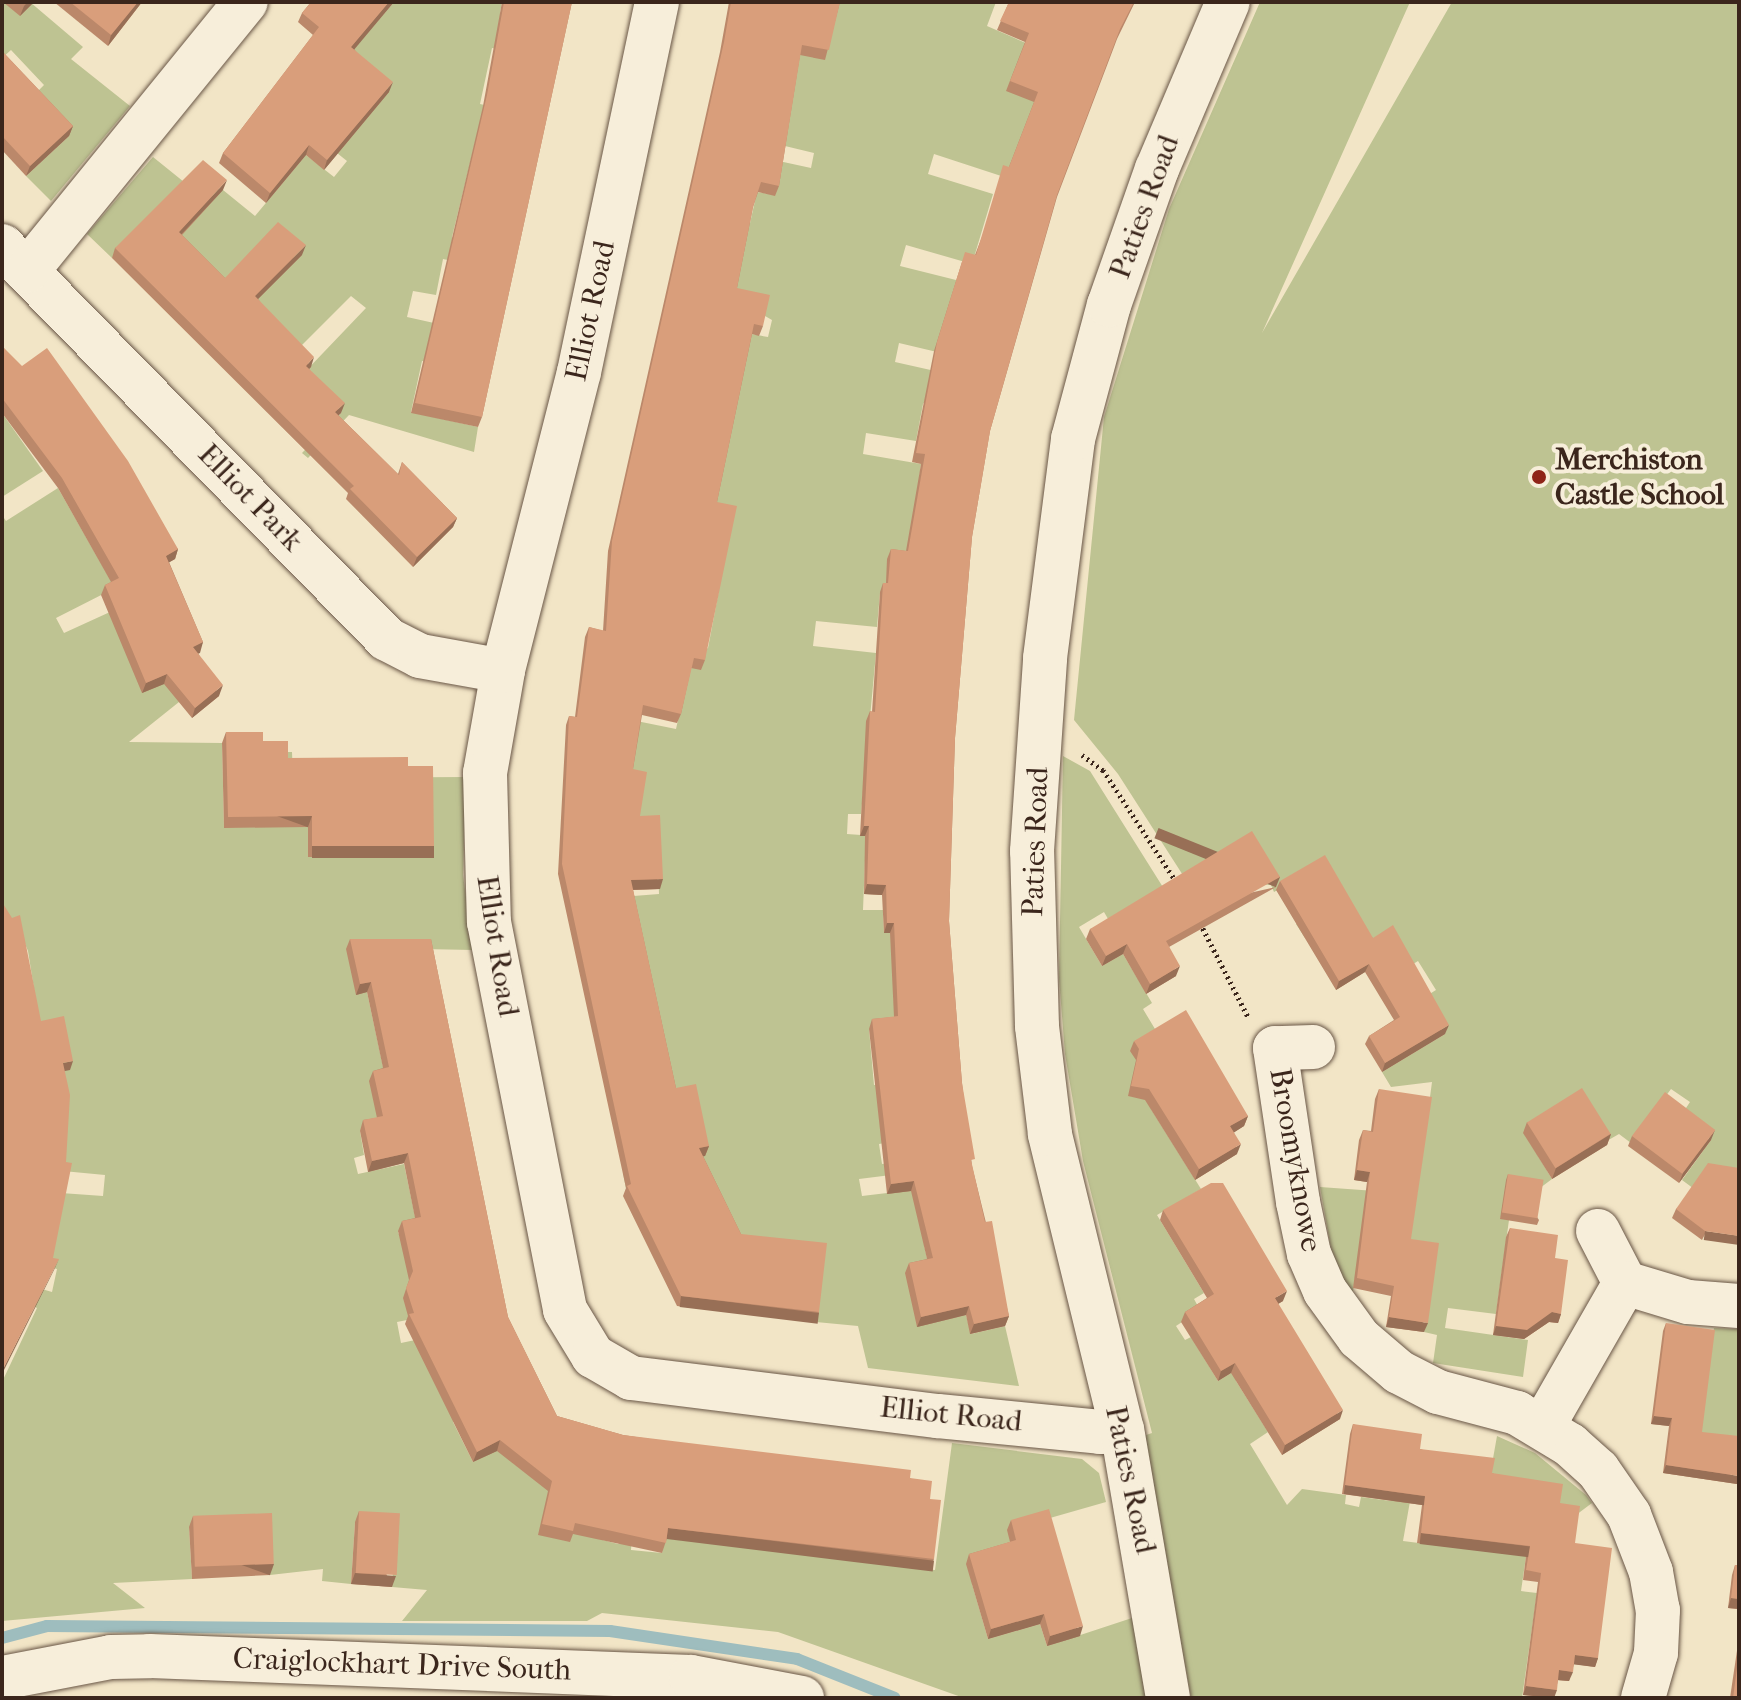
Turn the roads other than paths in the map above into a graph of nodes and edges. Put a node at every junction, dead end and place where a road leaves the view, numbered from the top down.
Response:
1 (246, 2) edge
2 (657, 2) edge
3 (1228, 2) edge
4 (14, 259) edge
5 (503, 671) junction
6 (1280, 1040) road end
7 (1598, 1231) dead end
8 (1625, 1283) junction
9 (1739, 1306) edge
10 (1543, 1426) junction
11 (1122, 1430) junction
12 (2, 1678) edge
13 (802, 1698) edge
14 (1168, 1698) edge
15 (1643, 1698) edge

1 - 4 street, Elliot Park
2 - 5 street, Elliot Road
3 - 11 street, Paties Road
4 - 5 street, Elliot Park
5 - 11 street, Elliot Road
6 - 10 street, Broomyknowe
7 - 8 street
8 - 9 street
8 - 10 street
10 - 15 street, Broomyknowe
11 - 14 street, Paties Road
12 - 13 street, Craiglockhart Drive South

